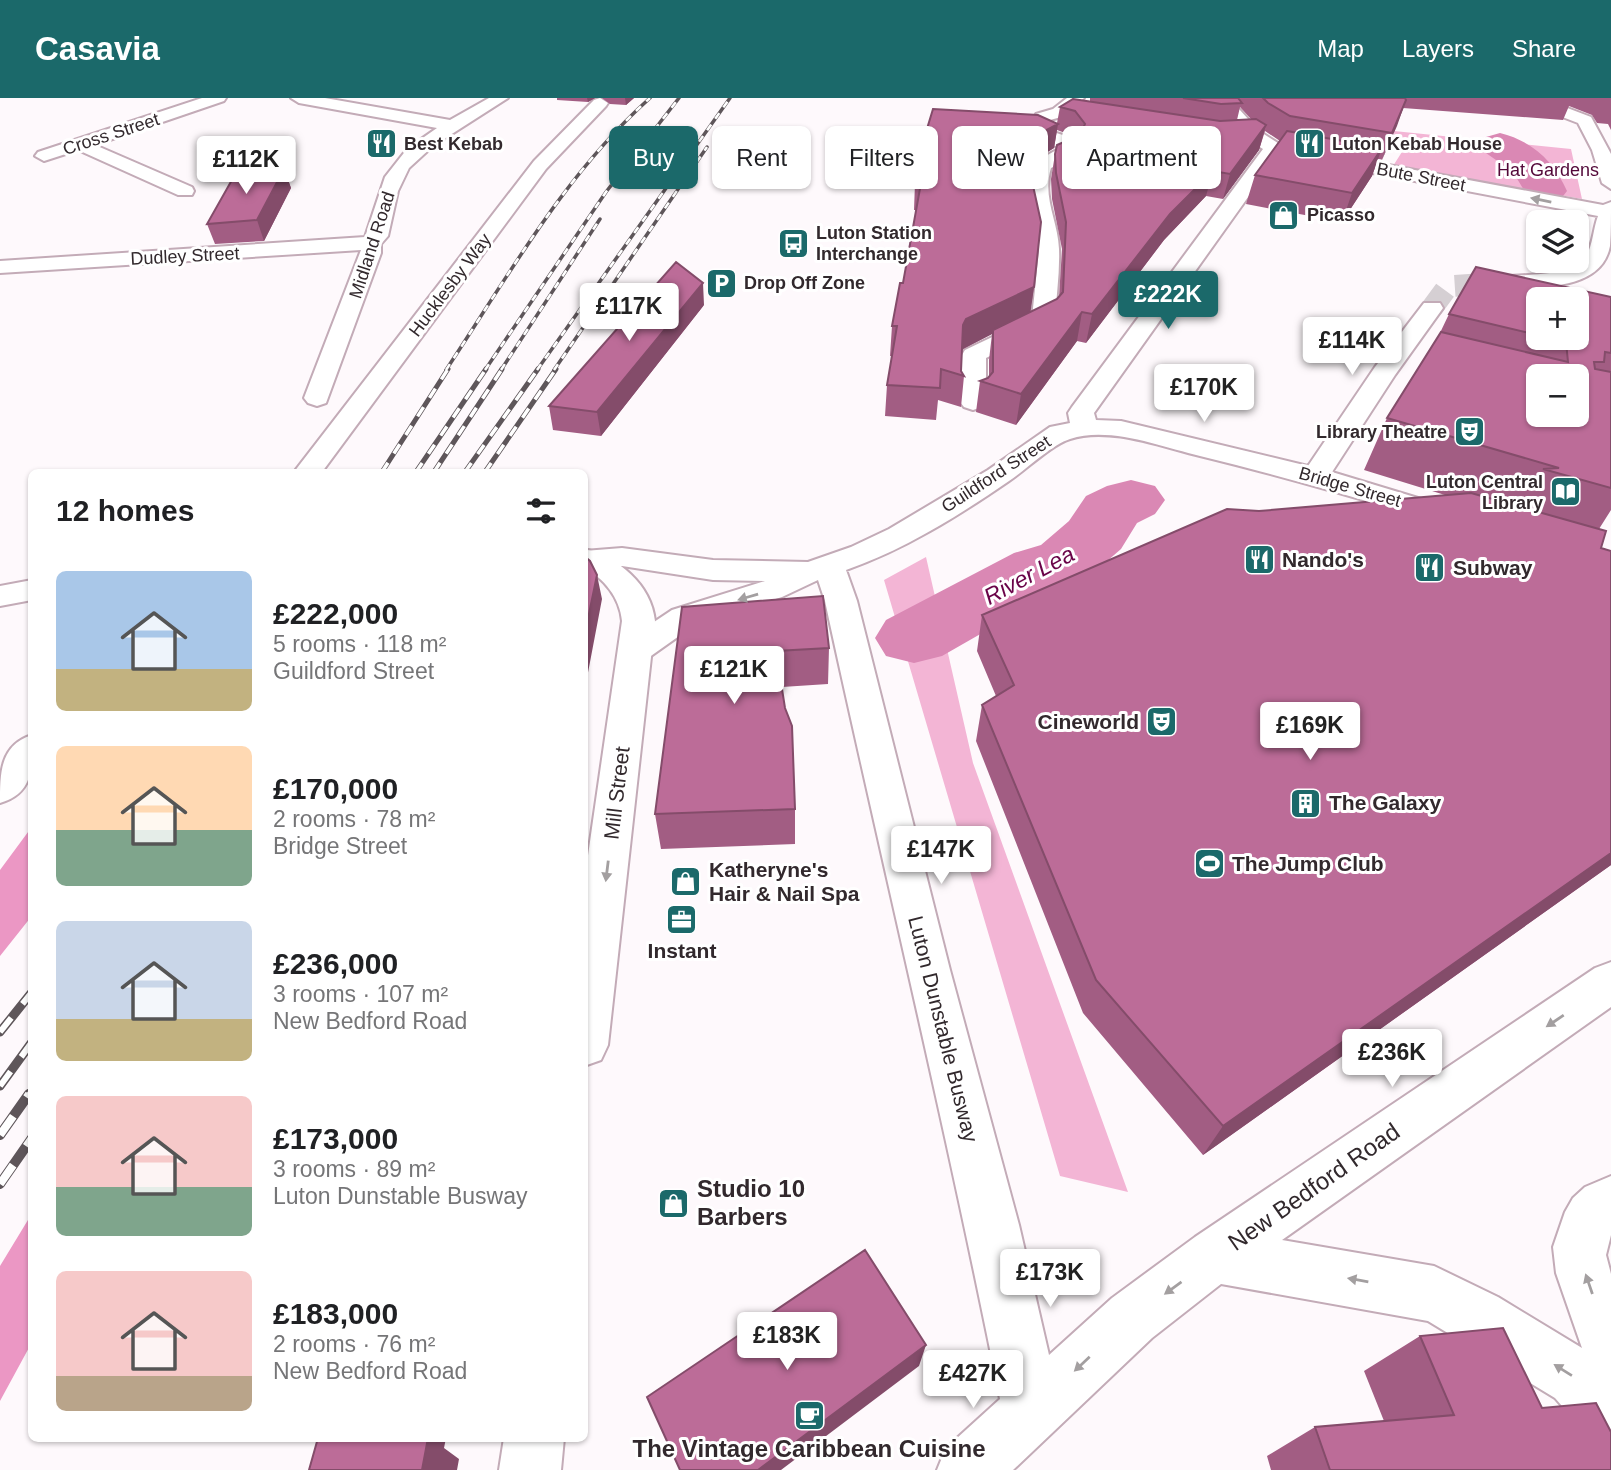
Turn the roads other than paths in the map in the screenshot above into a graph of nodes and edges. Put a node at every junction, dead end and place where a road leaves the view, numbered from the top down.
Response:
1 (218, 98) edge
2 (299, 98) edge
3 (500, 98) edge
4 (1222, 98) edge
5 (1527, 98) edge
6 (600, 103) dead end
7 (1511, 106) dead end
8 (1079, 108) edge
9 (1558, 109) junction
10 (453, 125) junction
11 (1253, 135) junction
12 (1233, 136) edge
13 (403, 137) junction
14 (81, 145) junction
15 (1276, 149) junction
16 (44, 156) dead end
17 (1611, 183) edge
18 (185, 191) dead end
19 (1610, 210) edge
20 (371, 243) junction
21 (0, 267) edge
22 (1498, 283) tunnel mouth
23 (1432, 308) tunnel mouth
24 (1391, 363) junction
25 (1418, 370) edge
26 (317, 398) dead end
27 (973, 402) dead end
28 (1085, 428) junction
29 (310, 469) edge
30 (1315, 476) junction
31 (1472, 523) edge
32 (588, 559) edge
33 (650, 561) junction
34 (820, 569) junction
35 (28, 591) edge
36 (0, 596) edge
37 (638, 613) junction
38 (636, 650) junction
39 (28, 753) edge
40 (0, 789) edge
41 (1609, 989) edge
42 (588, 1015) edge
43 (1611, 1202) edge
44 (1214, 1256) junction
45 (1611, 1348) edge
46 (1032, 1410) junction
47 (1611, 1418) edge
48 (534, 1442) edge
49 (530, 1470) edge
50 (944, 1470) edge
51 (968, 1470) edge

1 - 14 main road, Cross Street
2 - 13 main road
3 - 10 main road, Midland Road
4 - 11 main road
5 - 9 main road
6 - 29 main road, Hucklesby Way
7 - 9 main road
8 - 27 main road
9 - 17 main road
10 - 13 main road, Midland Road
10 - 13 main road
11 - 12 main road
11 - 15 main road
13 - 20 main road, Midland Road
14 - 16 main road, Cross Street
14 - 18 main road
19 -> 15 main road, Bute Street
15 - 28 main road
19 - 22 main road
20 - 21 main road, Dudley Street
20 - 26 main road, Midland Road
23 - 24 main road
24 - 25 main road
24 - 30 main road
28 - 30 main road, Bridge Street
28 - 34 main road, Guildford Street
30 - 31 main road, Bridge Street
32 - 33 main road, Guildford Street
32 - 37 main road
33 - 34 main road, Guildford Street
33 - 37 main road, Mill Street
34 -> 38 main road
34 - 46 main road, Luton Dunstable Busway
35 - 36 main road
37 - 38 main road, Mill Street
38 -> 42 main road, Mill Street
39 - 40 main road
41 -> 44 main road, New Bedford Road
45 -> 43 main road
44 -> 46 main road, New Bedford Road
47 -> 44 main road
46 - 50 main road, New Bedford Road
46 - 51 main road, New Bedford Road
48 - 49 main road

